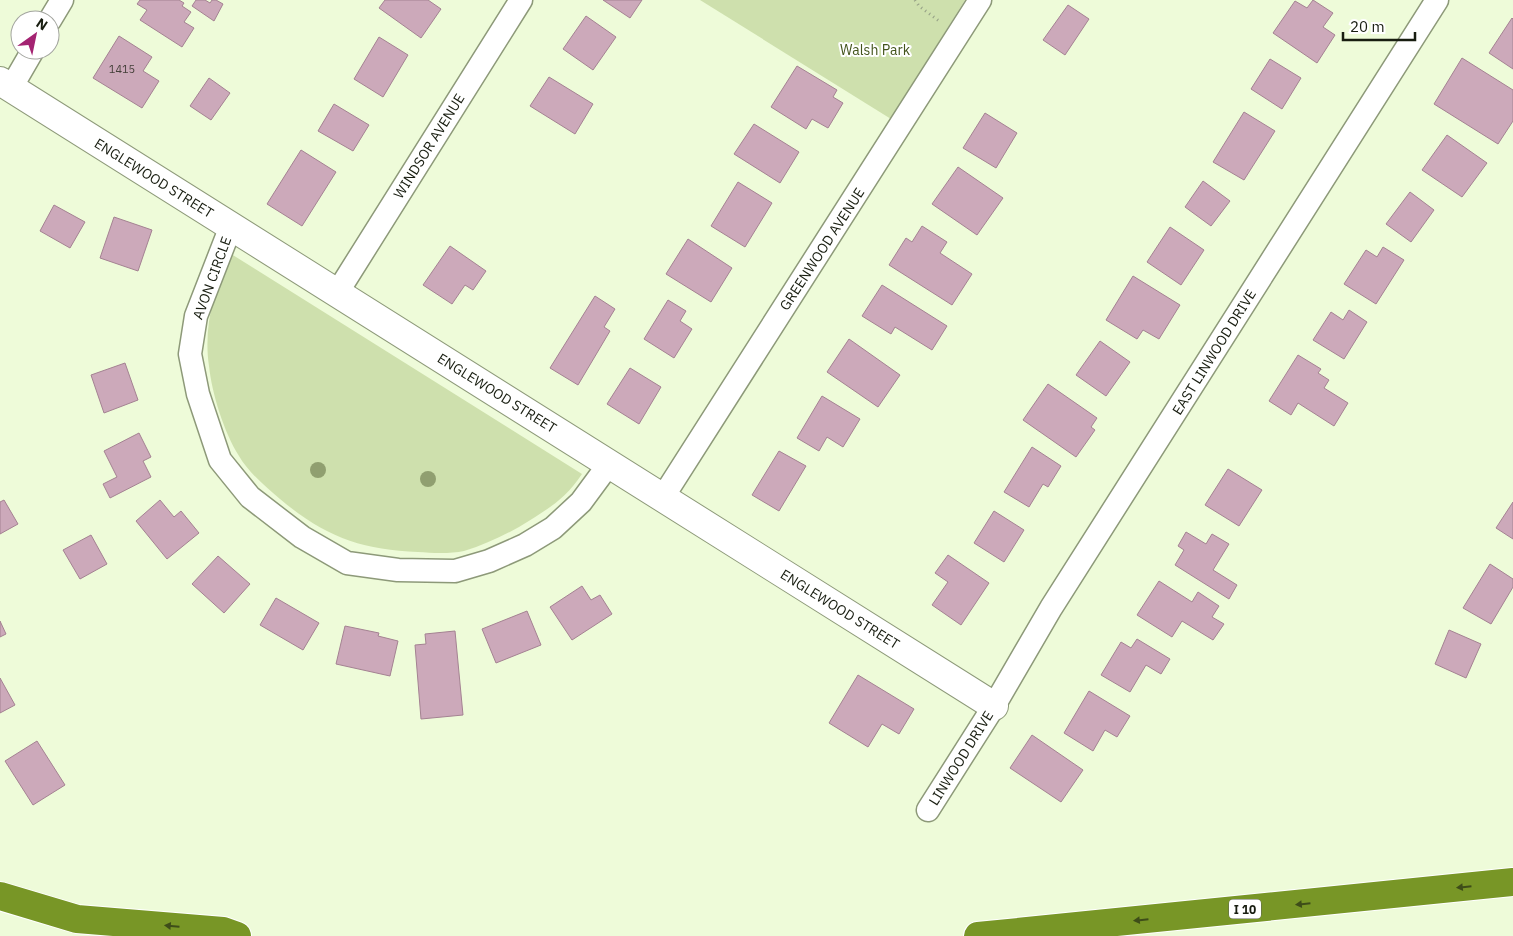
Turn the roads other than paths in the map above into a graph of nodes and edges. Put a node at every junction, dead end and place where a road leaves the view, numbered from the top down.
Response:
1 (521, 0) edge
2 (980, 0) edge
3 (1437, 0) edge
4 (25, 60) edge
5 (6, 85) edge
6 (230, 226) junction
7 (337, 293) junction
8 (609, 464) junction
9 (663, 497) junction
10 (994, 706) junction
11 (928, 810) dead end
12 (1513, 882) edge
13 (0, 896) edge
14 (237, 936) edge
15 (978, 936) edge

1 - 7 street, WINDSOR AVENUE
2 - 9 street, GREENWOOD AVENUE
3 - 10 street, EAST LINWOOD DRIVE
4 - 5 street
5 - 6 street, ENGLEWOOD STREET
6 - 7 street, ENGLEWOOD STREET
6 - 8 street, AVON CIRCLE
7 - 8 street, ENGLEWOOD STREET
8 - 9 street, ENGLEWOOD STREET
9 - 10 street, ENGLEWOOD STREET
10 - 11 street, LINWOOD DRIVE
12 -> 15 highway, I 10
14 -> 13 highway

